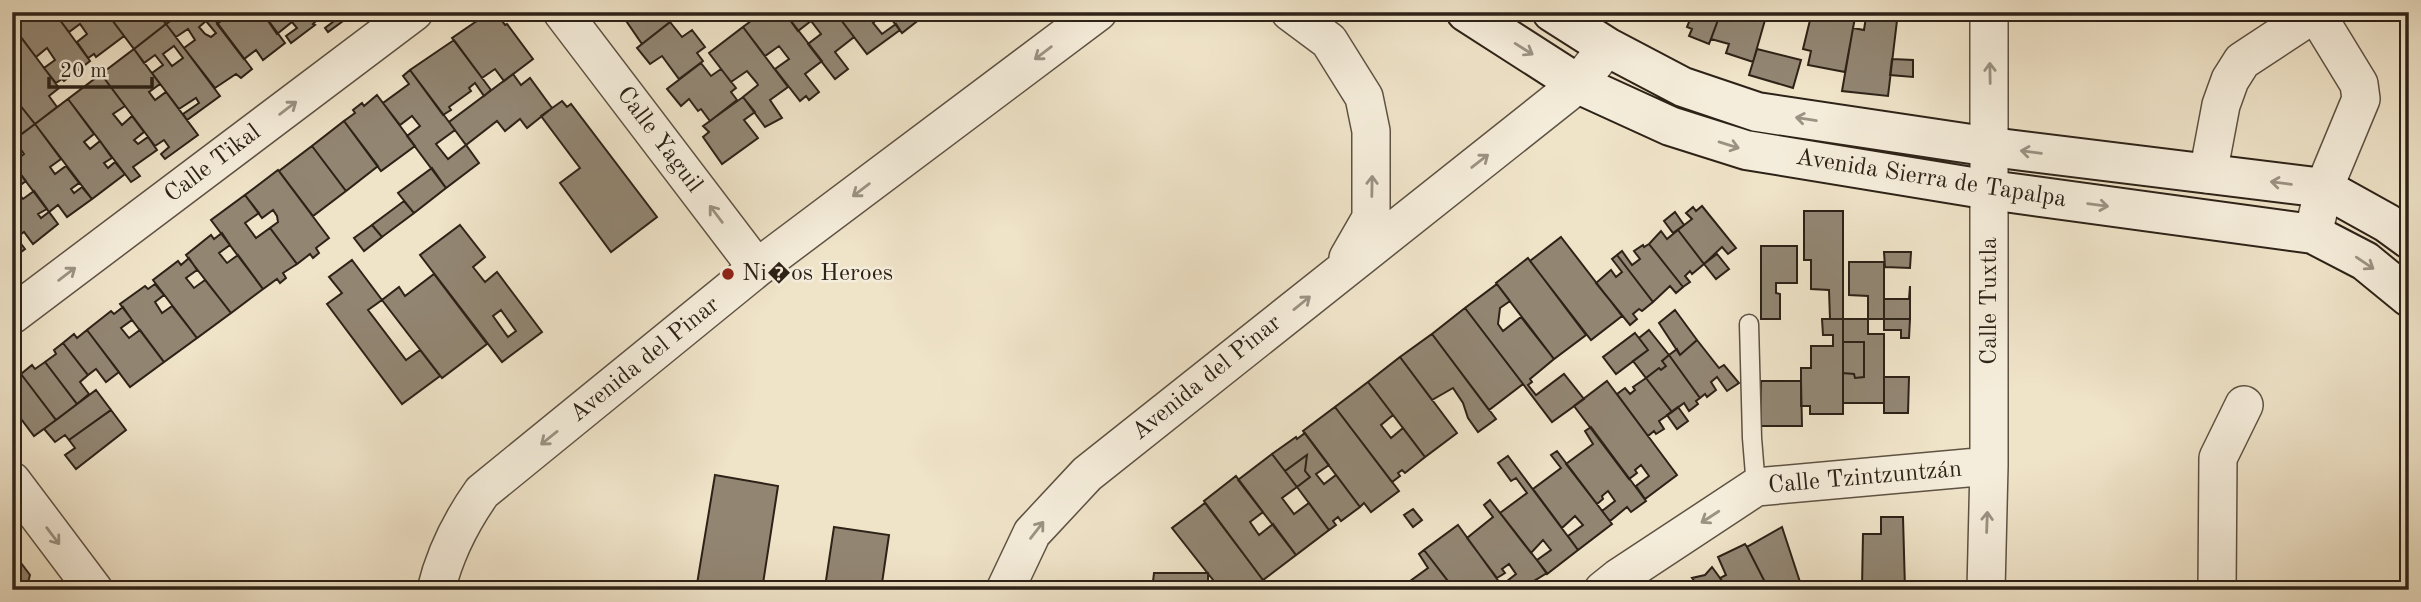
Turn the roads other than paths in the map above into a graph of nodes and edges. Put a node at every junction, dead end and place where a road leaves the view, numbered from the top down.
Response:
1 (414, 12) edge
2 (562, 12) edge
3 (1098, 12) edge
4 (1290, 12) edge
5 (1466, 12) edge
6 (1552, 12) edge
7 (1989, 12) edge
8 (2315, 13) edge
9 (1607, 47) junction
10 (1578, 84) junction
11 (1991, 147) junction
12 (2208, 174) junction
13 (2324, 188) junction
14 (1990, 190) junction
15 (2313, 234) junction
16 (2409, 239) edge
17 (757, 268) junction
18 (1341, 271) junction
19 (2409, 297) edge
20 (12, 315) edge
21 (1749, 324) dead end
22 (2244, 405) dead end
23 (1989, 466) junction
24 (12, 481) edge
25 (1756, 488) junction
26 (94, 590) edge
27 (436, 590) edge
28 (1005, 590) edge
29 (1603, 590) edge
30 (1986, 590) edge
31 (2217, 590) edge

20 -> 1 street, Calle Tikal
17 -> 2 street, Calle Yaguil
3 -> 17 street, Avenida del Pinar
18 -> 4 street, Avenida del Pinar
5 -> 10 street, Avenida Sierra de Tapalpa
6 - 9 street, Avenida Sierra de Tapalpa
11 -> 7 street, Calle Tuxtla
8 - 12 street
8 - 13 street
9 - 10 street, Avenida del Pinar
11 -> 9 street, Avenida Sierra de Tapalpa
10 -> 14 street, Avenida Sierra de Tapalpa
18 -> 10 street, Avenida del Pinar
12 -> 11 street, Avenida Sierra de Tapalpa
11 - 14 street, Calle Tuxtla
13 -> 12 street, Avenida Sierra de Tapalpa
13 - 15 street
13 - 16 street, Avenida Sierra de Tapalpa
14 -> 15 street, Avenida Sierra de Tapalpa
14 - 23 street, Calle Tuxtla
15 -> 19 street, Avenida Sierra de Tapalpa
17 -> 27 street, Avenida del Pinar
28 -> 18 street, Avenida del Pinar
21 - 25 lane
22 - 31 street
23 - 25 street, Calle Tzintzuntzán
30 -> 23 street, Calle Tuxtla
24 -> 26 street
25 -> 29 street, Calle Tzintzuntzán

